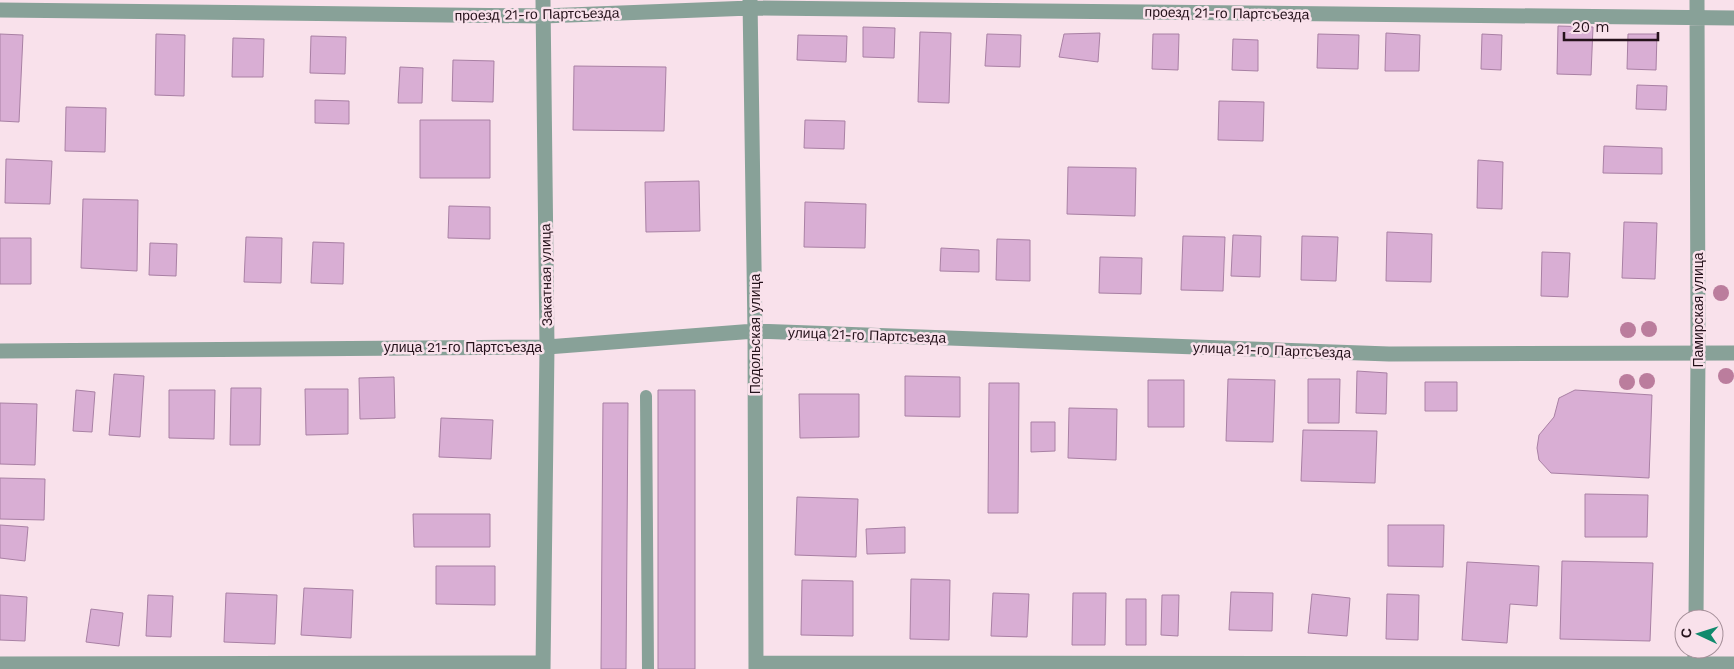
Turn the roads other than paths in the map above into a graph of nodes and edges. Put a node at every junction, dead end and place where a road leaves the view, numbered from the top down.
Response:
1 (543, 0) edge
2 (1697, 0) edge
3 (751, 4) edge
4 (0, 10) edge
5 (543, 16) junction
6 (1697, 18) junction
7 (1734, 18) edge
8 (755, 331) junction
9 (547, 347) junction
10 (0, 351) edge
11 (1734, 353) edge
12 (1698, 354) junction
13 (646, 396) dead end
14 (1696, 609) edge
15 (1695, 660) edge
16 (0, 664) edge
17 (1734, 664) edge
18 (543, 666) edge
19 (756, 666) edge
20 (648, 669) edge

1 - 5 street, Закатная улица
2 - 6 street, Памирская улица
3 - 5 street, проезд 21-го Партсъезда
3 - 6 street, проезд 21-го Партсъезда
3 - 8 street, Подольская улица
4 - 5 street, проезд 21-го Партсъезда
5 - 9 street, Закатная улица
6 - 7 street, проезд 21-го Партсъезда
6 - 12 street, Памирская улица
8 - 9 street, улица 21-го Партсъезда
8 - 12 street, улица 21-го Партсъезда
8 - 19 street, Подольская улица
9 - 10 street, улица 21-го Партсъезда
9 - 18 street, Закатная улица
11 - 12 street, улица 21-го Партсъезда
12 - 14 street, Памирская улица
13 - 20 lane
15 - 17 street
15 - 19 street
16 - 18 street

